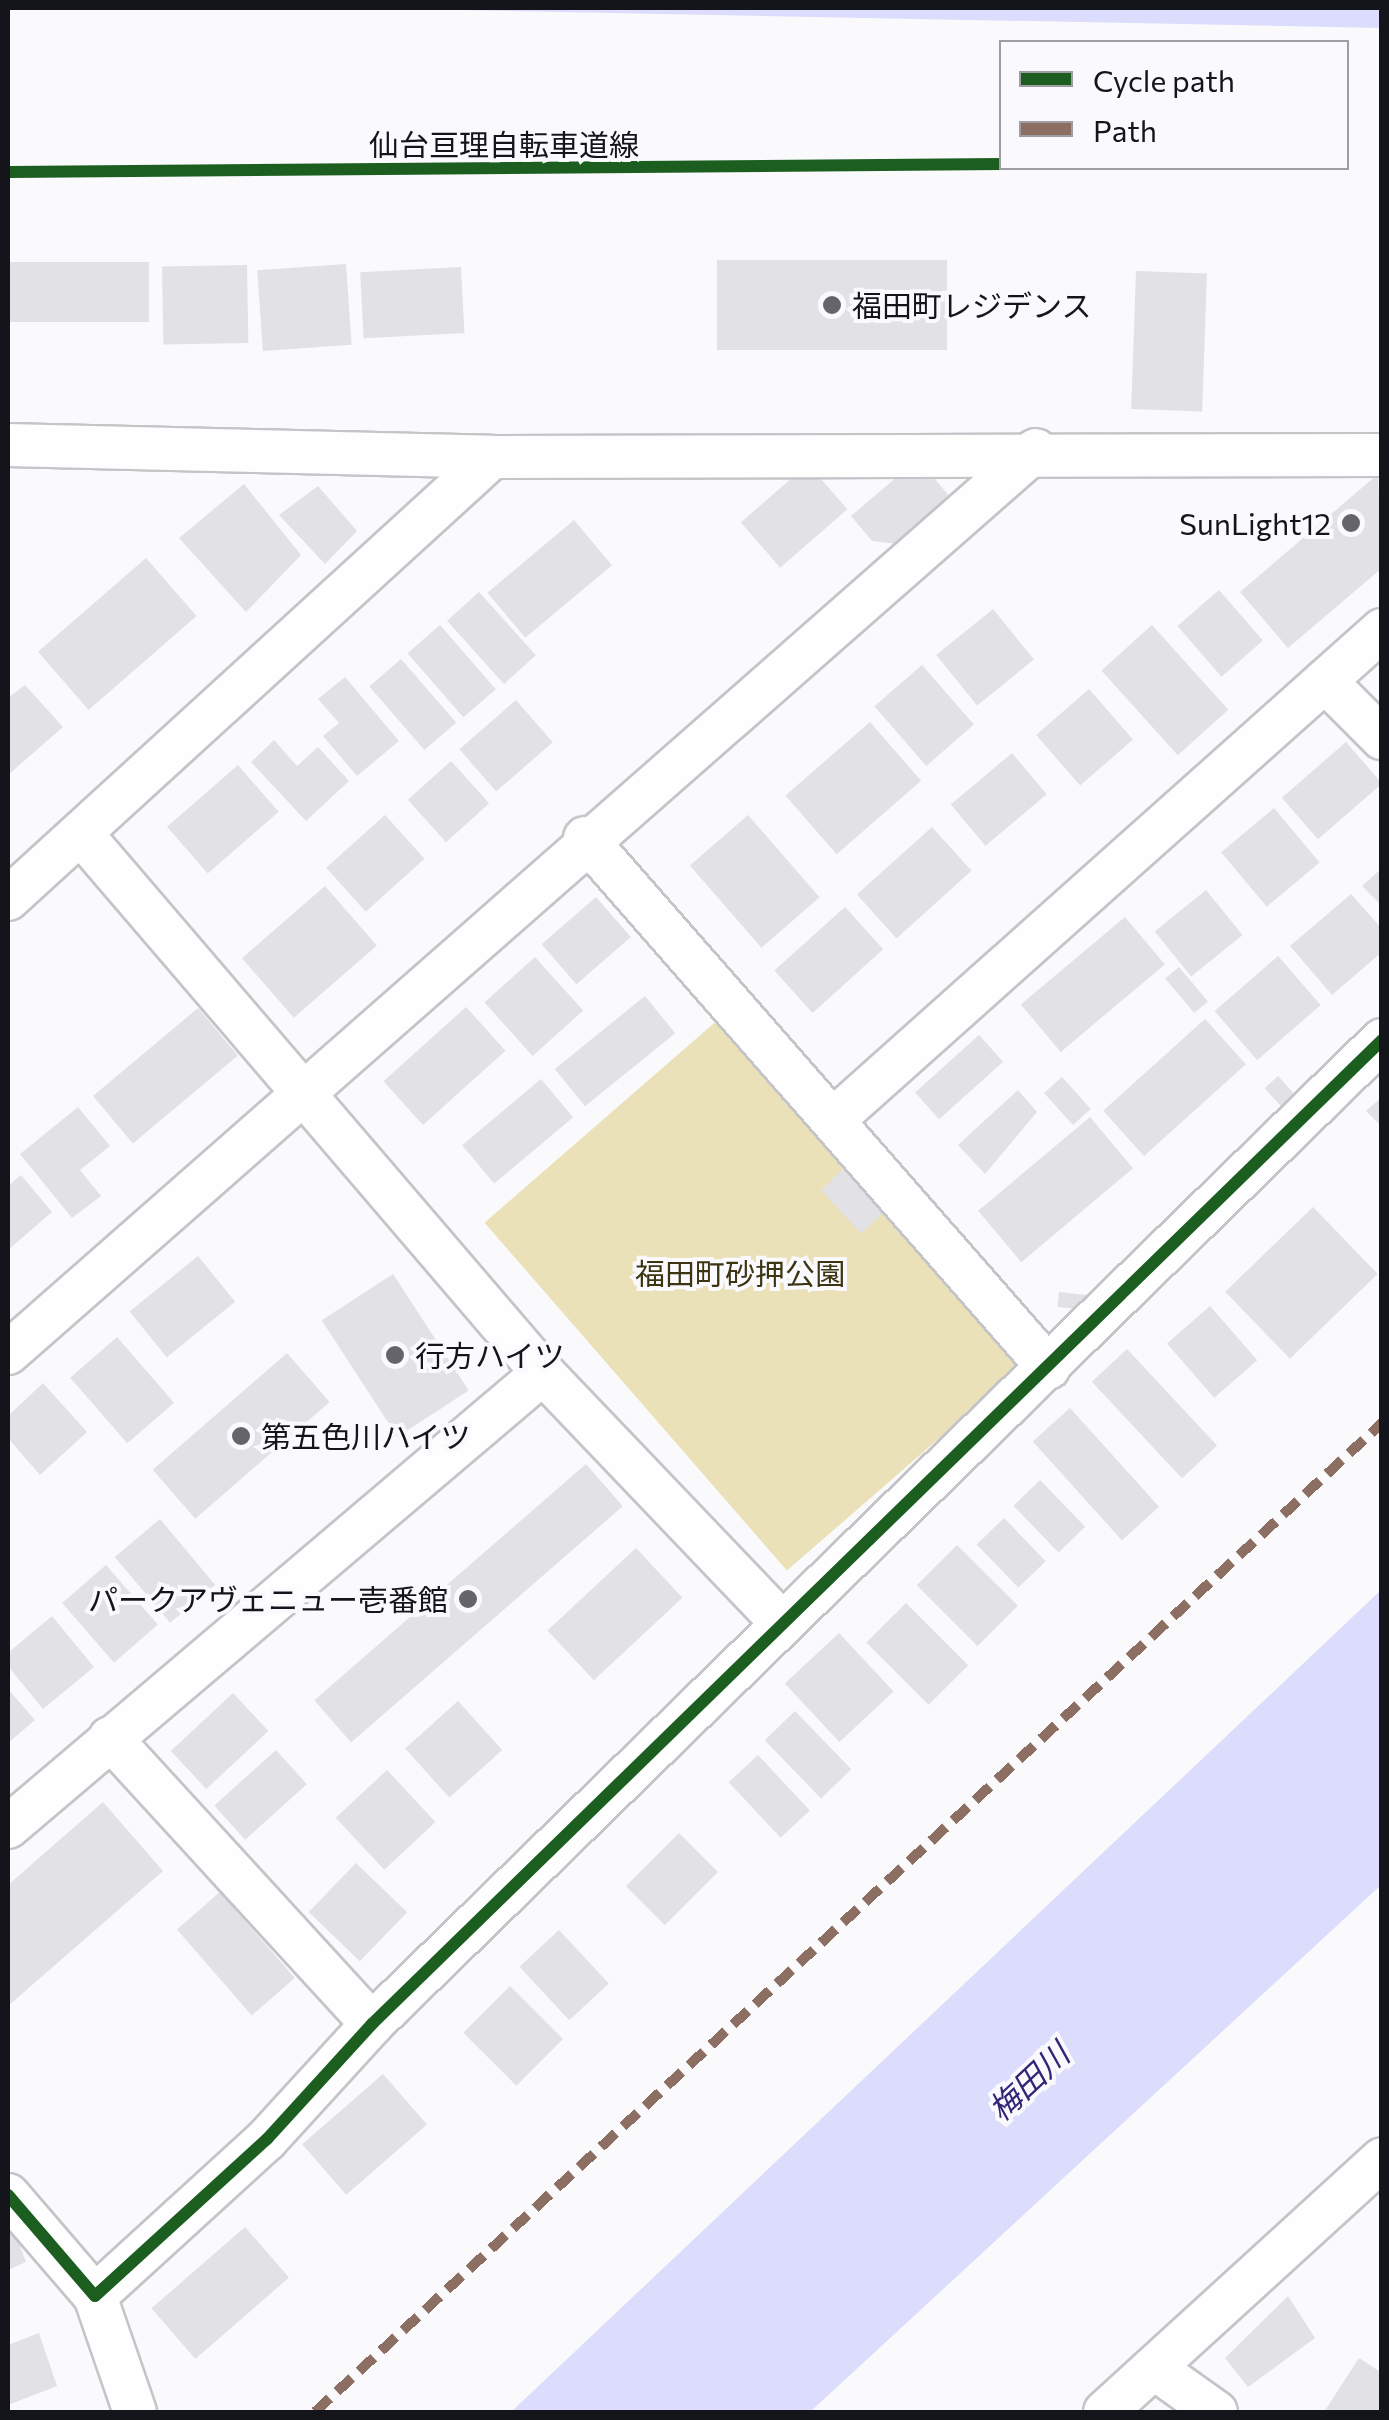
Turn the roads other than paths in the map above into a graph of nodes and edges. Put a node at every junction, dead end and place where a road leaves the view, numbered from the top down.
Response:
1 (8, 445) edge
2 (1036, 450) junction
3 (1382, 455) edge
4 (492, 457) junction
5 (1382, 630) edge
6 (1325, 680) junction
7 (1382, 738) edge
8 (83, 836) junction
9 (585, 838) junction
10 (8, 899) edge
11 (1382, 1040) edge
12 (304, 1093) junction
13 (833, 1120) junction
14 (8, 1353) edge
15 (1050, 1368) junction
16 (543, 1373) junction
17 (783, 1624) junction
18 (110, 1738) junction
19 (8, 1828) edge
20 (372, 2024) junction
21 (1382, 2159) edge
22 (8, 2195) edge
23 (96, 2296) junction
24 (1154, 2368) junction
25 (135, 2412) edge
26 (1106, 2412) edge
27 (1216, 2412) edge

1 - 4 street
2 - 3 street
2 - 4 street
2 - 9 street
4 - 8 street
5 - 6 street
6 - 7 street
6 - 13 street
8 - 10 street
8 - 12 street
9 - 12 street
9 - 13 street
11 - 15 street
12 - 14 street
12 - 16 street
13 - 15 street
15 - 17 street
16 - 17 street
16 - 18 street
17 - 20 street
18 - 19 street
18 - 20 street
20 - 23 street
21 - 24 street
22 - 23 street
23 - 25 street
24 - 26 street
24 - 27 street

